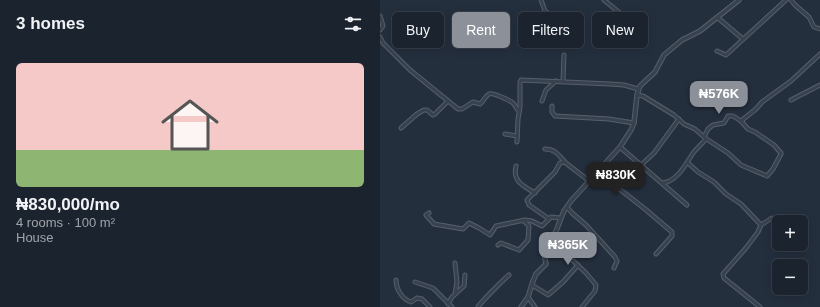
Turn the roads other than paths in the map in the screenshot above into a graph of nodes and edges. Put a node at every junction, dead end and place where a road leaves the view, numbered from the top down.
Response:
1 (541, 0) edge
2 (604, 0) edge
3 (739, 0) edge
4 (786, 0) edge
5 (791, 0) edge
6 (547, 12) edge
7 (619, 12) edge
8 (380, 16) edge
9 (718, 18) junction
10 (820, 29) edge
11 (380, 30) edge
12 (380, 37) edge
13 (743, 39) junction
14 (717, 51) dead end
15 (820, 54) edge
16 (564, 55) dead end
17 (556, 81) junction
18 (563, 81) junction
19 (820, 85) edge
20 (638, 89) junction
21 (637, 95) junction
22 (791, 100) dead end
23 (448, 101) junction
24 (542, 101) dead end
25 (552, 106) dead end
26 (519, 111) junction
27 (679, 119) junction
28 (741, 122) junction
29 (634, 123) junction
30 (401, 128) dead end
31 (505, 134) dead end
32 (517, 136) junction
33 (705, 138) junction
34 (517, 142) dead end
35 (620, 147) junction
36 (545, 149) dead end
37 (565, 162) junction
38 (688, 163) junction
39 (641, 165) junction
40 (516, 166) dead end
41 (599, 170) junction
42 (589, 181) junction
43 (662, 182) junction
44 (535, 193) junction
45 (687, 205) dead end
46 (567, 207) junction
47 (429, 213) dead end
48 (560, 218) junction
49 (772, 218) edge
50 (549, 219) junction
51 (523, 220) junction
52 (761, 225) junction
53 (552, 239) junction
54 (498, 245) dead end
55 (656, 254) dead end
56 (455, 263) dead end
57 (578, 265) junction
58 (614, 268) dead end
59 (465, 275) dead end
60 (509, 276) dead end
61 (396, 280) dead end
62 (415, 282) dead end
63 (532, 285) junction
64 (456, 294) junction
65 (528, 297) junction
66 (448, 304) junction
67 (430, 307) edge
68 (452, 307) edge
69 (478, 307) edge
70 (521, 307) edge
71 (534, 307) edge
72 (582, 307) edge
73 (760, 307) edge

1 - 6 street
2 - 7 street
3 - 9 street
4 - 13 street
5 - 10 street
8 - 11 street
9 - 13 street
9 - 20 street
12 - 23 street
13 - 14 street
15 - 28 street
16 - 18 street
17 - 18 street
17 - 24 street
17 - 26 street
18 - 20 street
19 - 22 street
20 - 21 street
21 - 27 street
21 - 29 street
23 - 26 street
23 - 30 street
25 - 29 street
26 - 32 street
27 - 33 street
27 - 39 street
28 - 33 street
28 - 33 street
29 - 35 street
31 - 32 street
32 - 34 street
33 - 38 street
35 - 39 street
35 - 41 street
36 - 37 street
37 - 42 street
37 - 44 street
38 - 43 street
38 - 52 street
39 - 43 street
40 - 44 street
41 - 42 street
41 - 55 street
42 - 46 street
43 - 45 street
44 - 50 street
46 - 48 street
46 - 58 street
47 - 51 street
48 - 50 street
48 - 53 street
49 - 52 street
50 - 51 street
51 - 54 street
52 - 73 street
53 - 57 street
53 - 63 street
56 - 64 street
57 - 63 street
57 - 72 street
59 - 64 street
60 - 69 street
61 - 67 street
62 - 66 street
63 - 65 street
64 - 66 street
65 - 70 street
65 - 71 street
66 - 68 street

